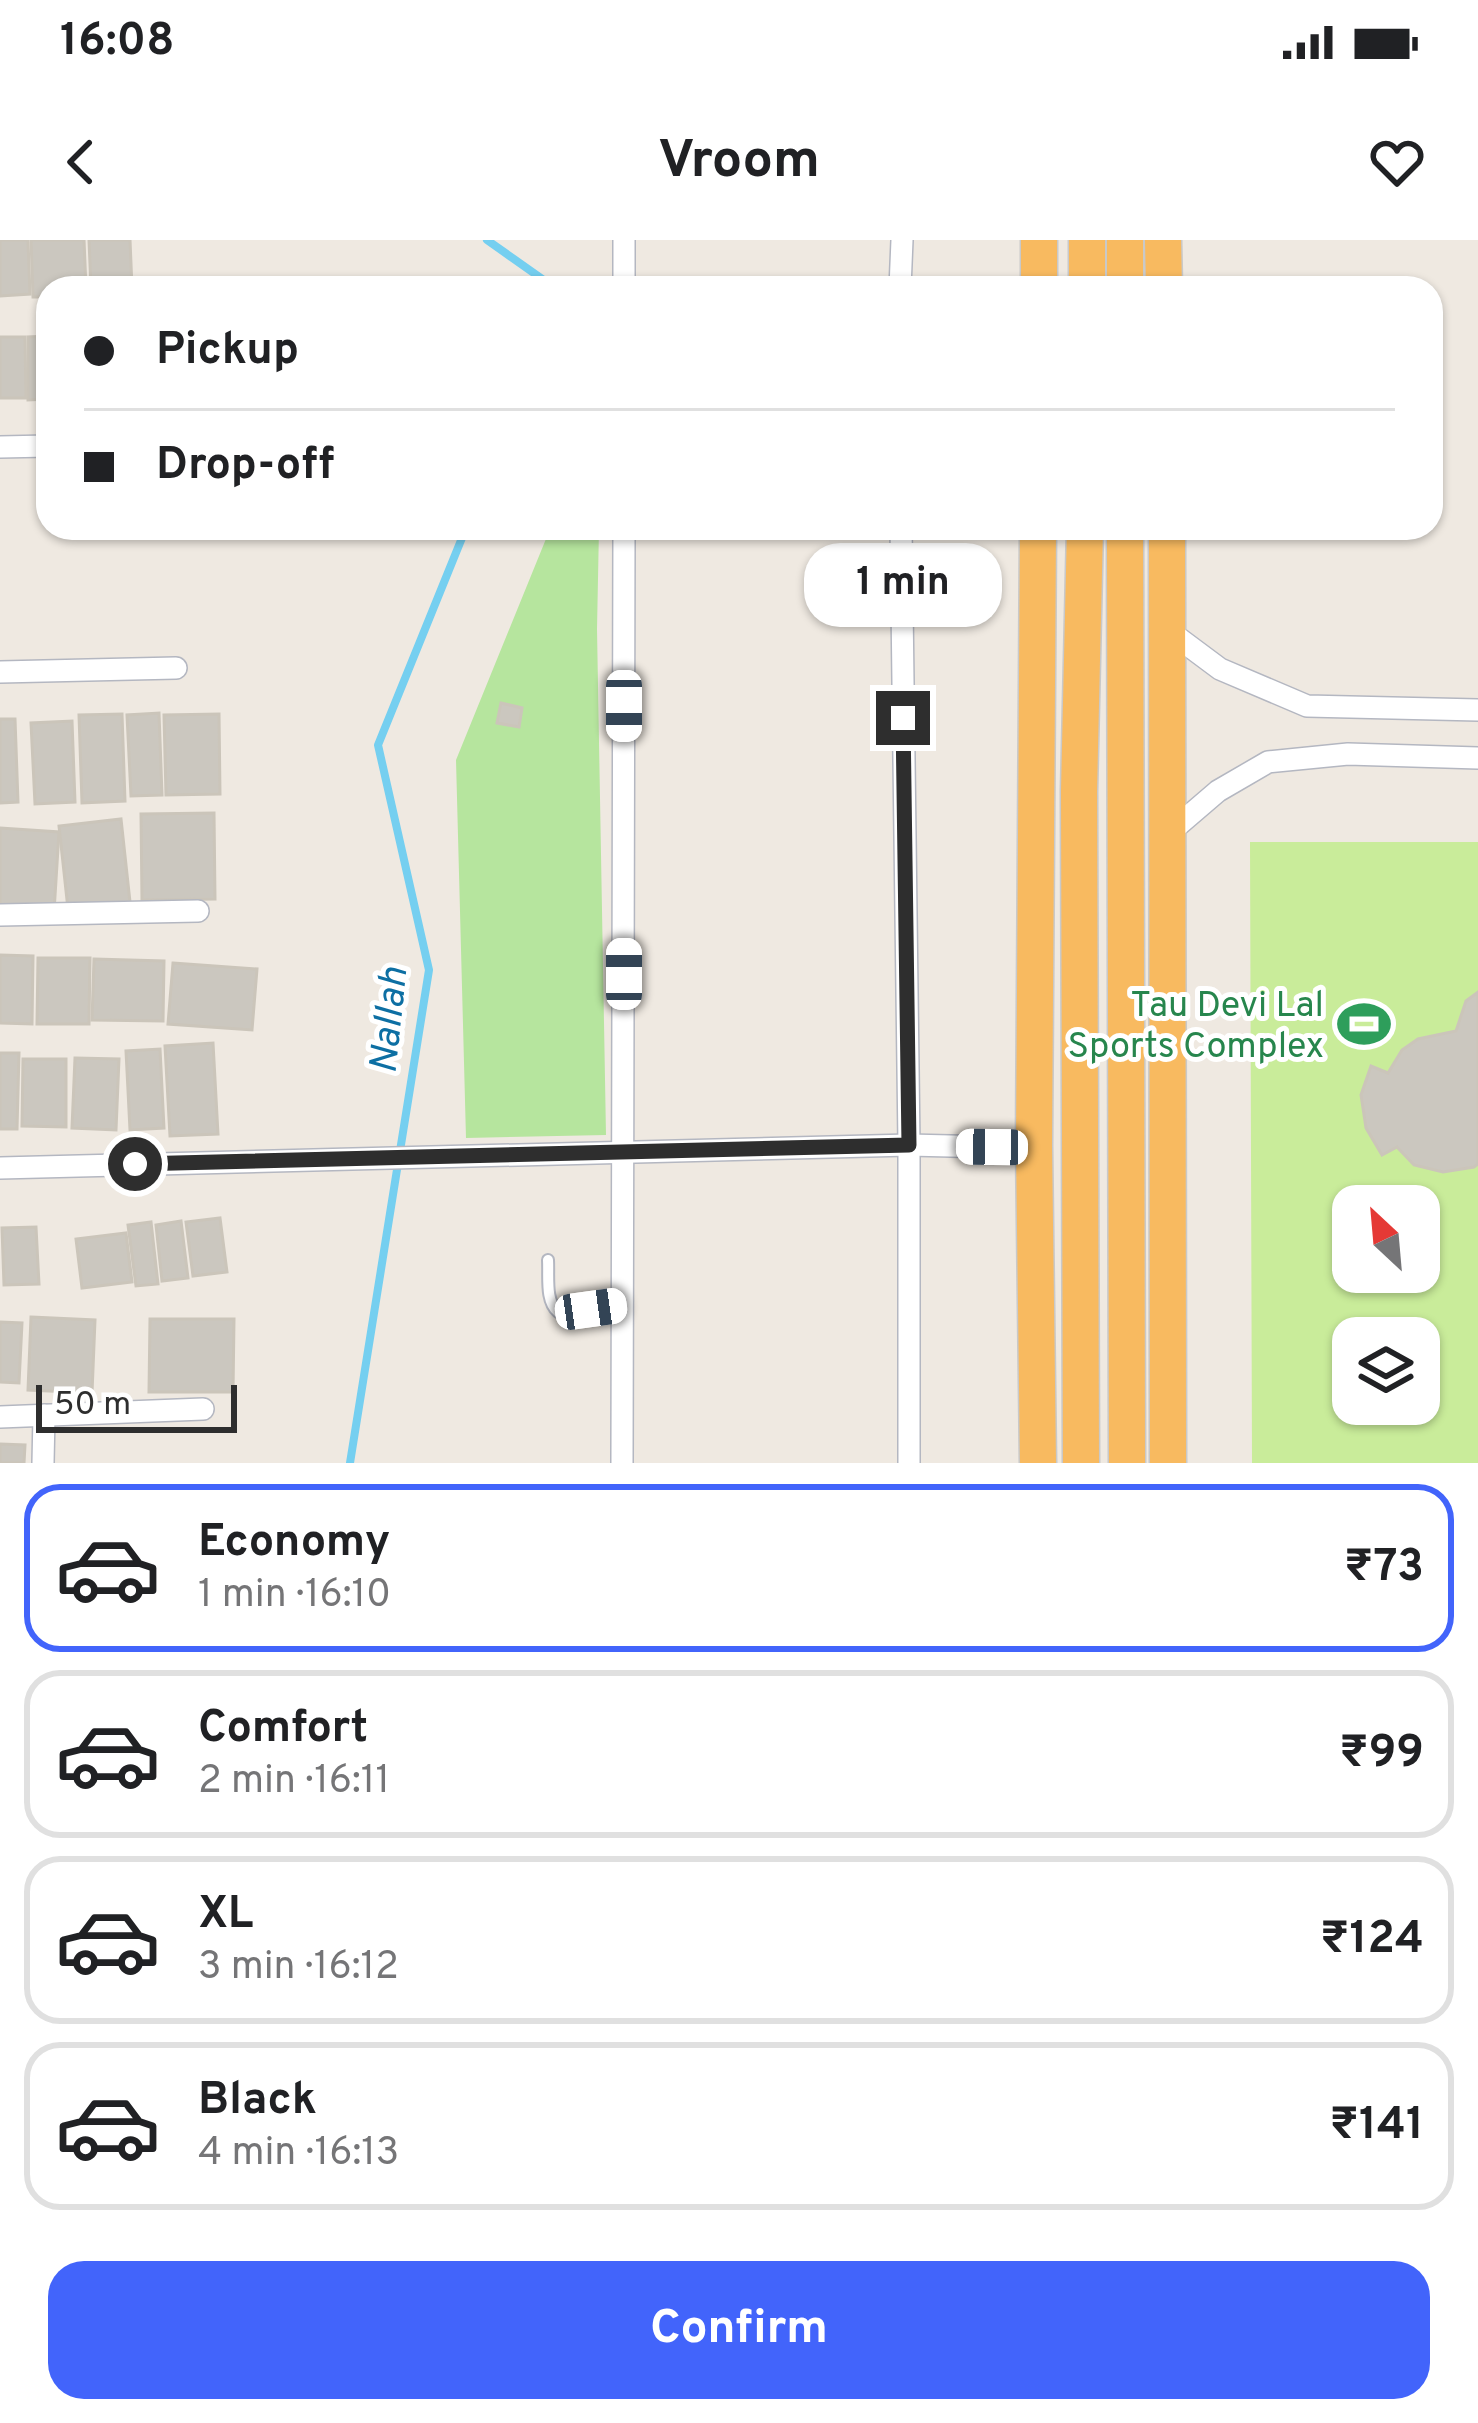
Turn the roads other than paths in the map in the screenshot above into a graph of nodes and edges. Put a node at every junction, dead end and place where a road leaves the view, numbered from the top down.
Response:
1 (624, 240) edge
2 (902, 240) edge
3 (1040, 240) edge
4 (1087, 240) edge
5 (1126, 240) edge
6 (1163, 240) edge
7 (624, 276) edge
8 (900, 276) edge
9 (1039, 276) edge
10 (1087, 276) edge
11 (1125, 276) edge
12 (1164, 276) edge
13 (36, 446) edge
14 (0, 447) edge
15 (624, 540) edge
16 (901, 540) edge
17 (1038, 540) edge
18 (1085, 540) edge
19 (1125, 540) edge
20 (1167, 540) edge
21 (1169, 631) junction
22 (176, 668) dead end
23 (0, 672) edge
24 (1478, 710) edge
25 (1478, 758) edge
26 (1168, 832) junction
27 (198, 911) dead end
28 (0, 915) edge
29 (909, 1145) junction
30 (992, 1147) dead end
31 (624, 1152) junction
32 (0, 1168) edge
33 (548, 1261) dead end
34 (623, 1304) junction
35 (203, 1409) dead end
36 (44, 1415) junction
37 (0, 1417) edge
38 (43, 1463) edge
39 (622, 1463) edge
40 (909, 1463) edge
41 (1038, 1463) edge
42 (1082, 1463) edge
43 (1127, 1463) edge
44 (1168, 1463) edge

1 - 7 street
2 - 8 street
3 - 9 highway
4 - 10 highway
5 - 11 highway
6 - 12 highway
13 - 14 street
15 - 31 street
16 - 29 street
17 - 41 highway
18 - 42 highway
19 - 43 highway
20 - 21 highway
21 - 24 street
21 - 26 highway
22 - 23 street
25 - 26 street
26 - 44 highway
27 - 28 street
29 - 30 street
29 - 31 street
29 - 40 street
31 - 32 street
31 - 34 street
33 - 34 lane
34 - 39 street
35 - 36 street
36 - 37 street
36 - 38 street

